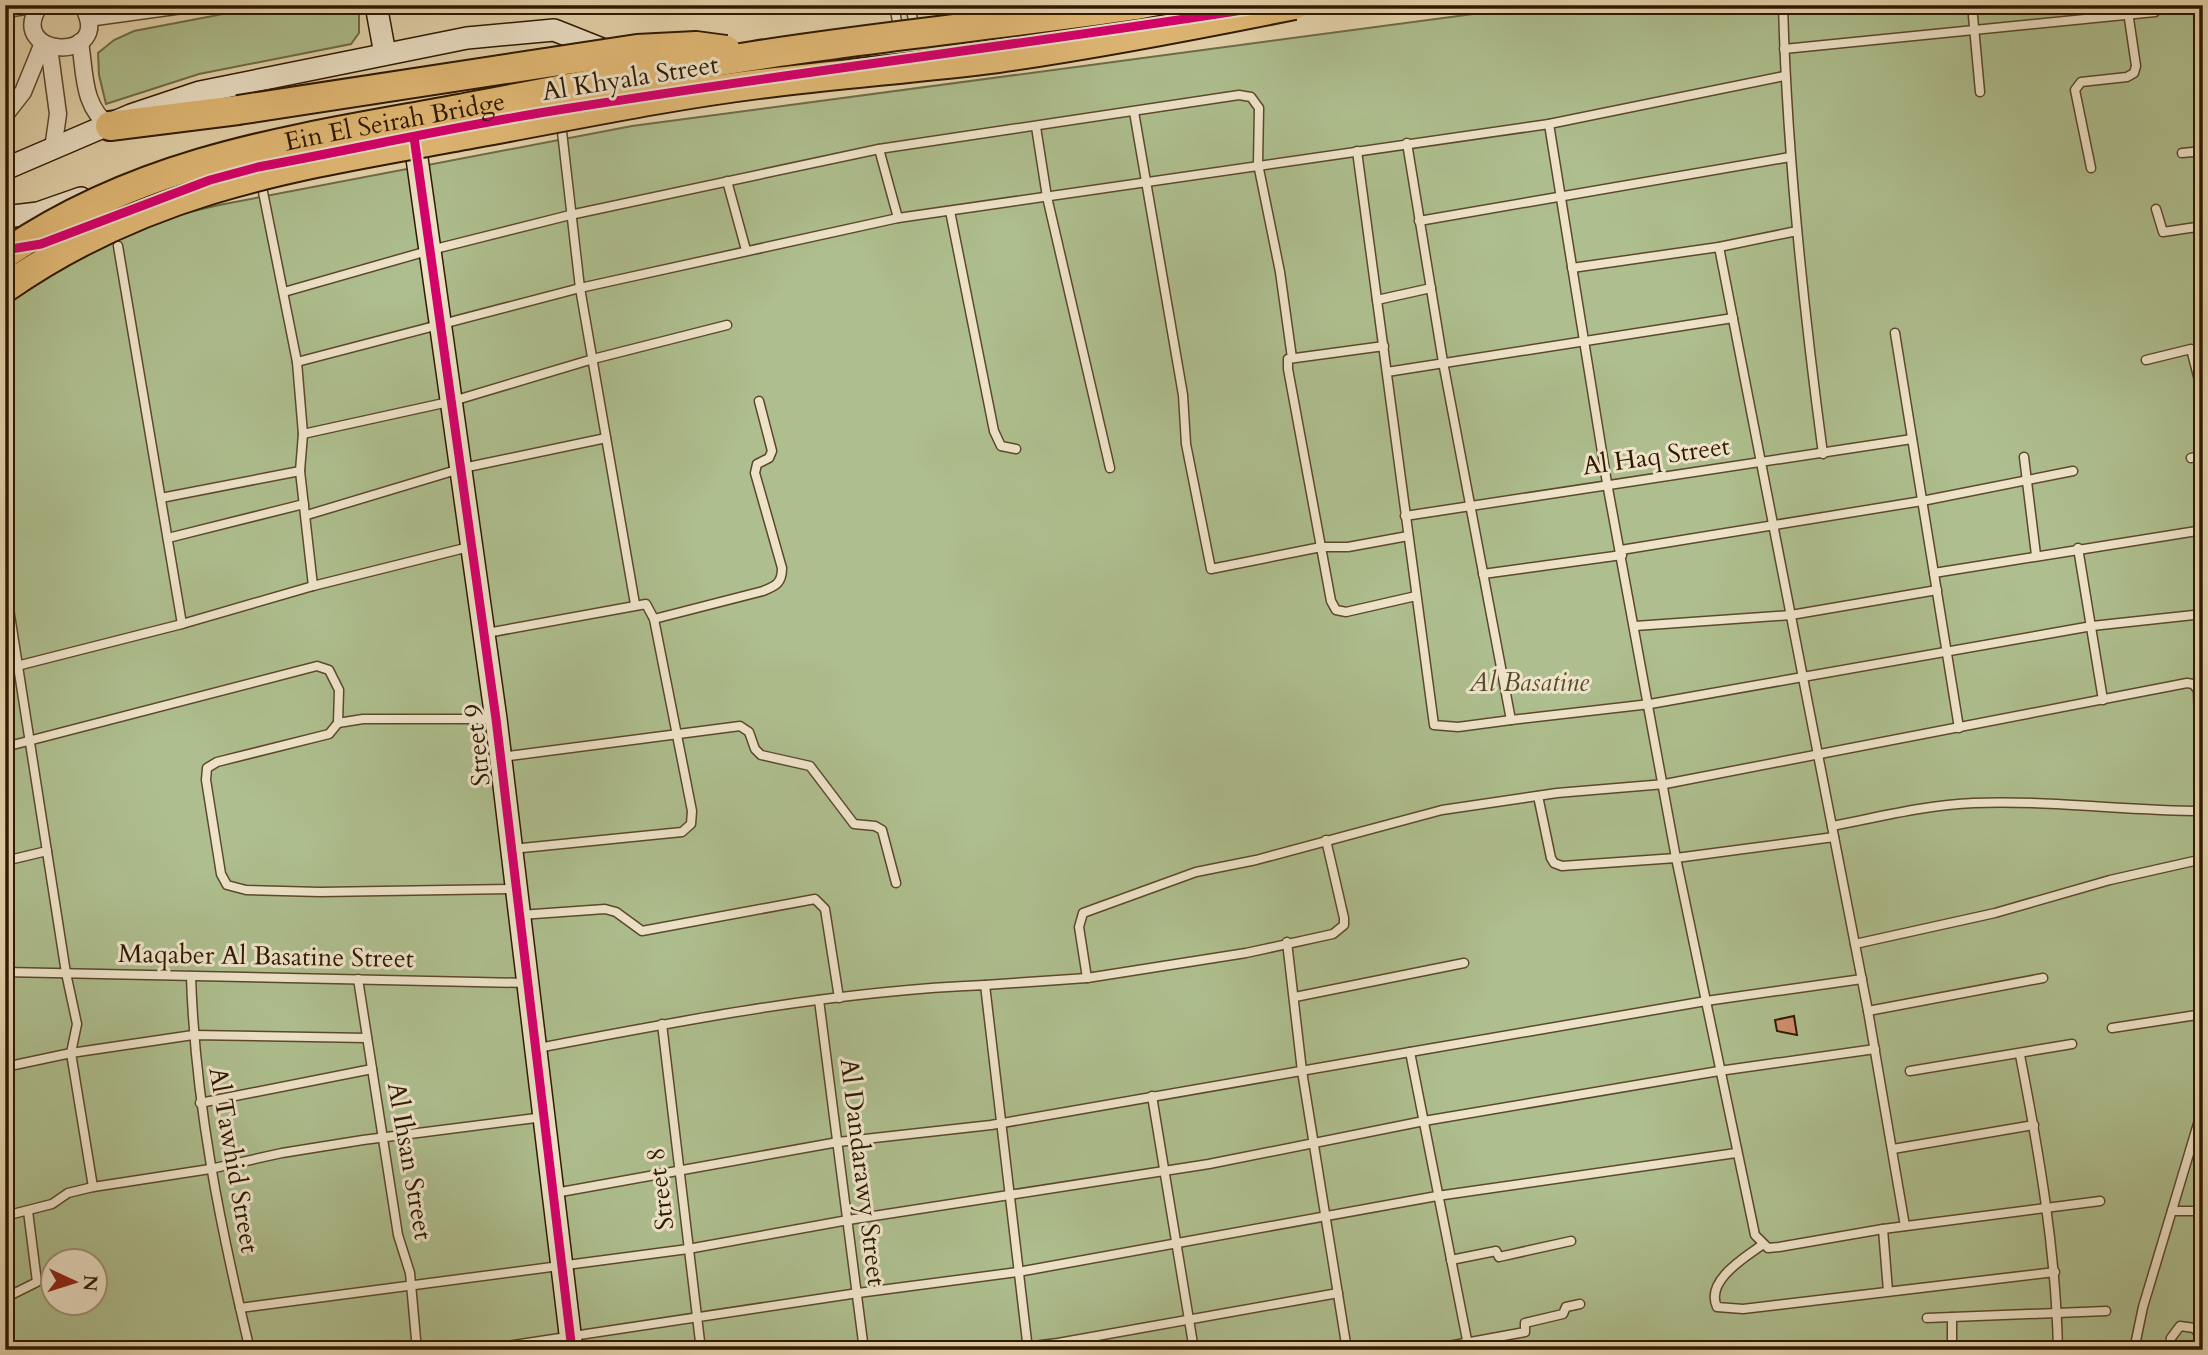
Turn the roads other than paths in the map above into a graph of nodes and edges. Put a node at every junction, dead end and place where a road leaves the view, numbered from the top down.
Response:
1 (32, 5) edge
2 (40, 5) edge
3 (182, 5) edge
4 (376, 5) edge
5 (894, 5) edge
6 (1070, 5) edge
7 (1136, 5) edge
8 (1275, 5) edge
9 (1294, 5) edge
10 (1783, 5) edge
11 (1972, 5) edge
12 (2203, 6) edge
13 (2183, 8) dead end
14 (5, 9) edge
15 (2128, 10) edge
16 (85, 12) edge
17 (2155, 12) dead end
18 (908, 19) edge
19 (1974, 30) junction
20 (80, 42) junction
21 (46, 45) junction
22 (1784, 49) junction
23 (385, 54) junction
24 (753, 56) junction
25 (903, 60) junction
26 (633, 63) junction
27 (1784, 76) junction
28 (1980, 92) dead end
29 (560, 109) junction
30 (1133, 112) junction
31 (5, 115) edge
32 (1549, 124) junction
33 (110, 125) junction
34 (1036, 127) junction
35 (415, 137) junction
36 (1407, 143) junction
37 (53, 149) junction
38 (879, 149) junction
39 (1357, 151) junction
40 (2203, 151) edge
41 (2182, 153) dead end
42 (1790, 157) junction
43 (1258, 164) junction
44 (258, 167) junction
45 (2091, 168) dead end
46 (5, 169) edge
47 (727, 181) junction
48 (1145, 184) junction
49 (1047, 197) junction
50 (1561, 199) junction
51 (2155, 209) dead end
52 (950, 211) junction
53 (570, 215) junction
54 (5, 217) edge
55 (898, 218) junction
56 (1419, 221) junction
57 (2203, 226) edge
58 (1797, 231) junction
59 (118, 246) dead end
60 (1719, 247) junction
61 (431, 250) junction
62 (746, 250) junction
63 (5, 252) edge
64 (1572, 268) junction
65 (5, 288) edge
66 (580, 288) junction
67 (1431, 288) junction
68 (284, 292) junction
69 (1377, 300) junction
70 (1733, 318) junction
71 (441, 322) junction
72 (727, 325) dead end
73 (1895, 333) dead end
74 (1584, 340) junction
75 (1384, 346) junction
76 (1292, 358) junction
77 (593, 359) junction
78 (2146, 360) dead end
79 (297, 362) junction
80 (1443, 362) junction
81 (1387, 372) junction
82 (2203, 396) edge
83 (453, 401) junction
84 (759, 401) dead end
85 (303, 435) junction
86 (606, 438) junction
87 (1912, 439) junction
88 (1016, 449) dead end
89 (1823, 454) junction
90 (2203, 455) edge
91 (2024, 457) dead end
92 (2191, 458) dead end
93 (1762, 462) junction
94 (463, 468) junction
95 (1110, 468) dead end
96 (300, 471) junction
97 (2073, 471) dead end
98 (2027, 479) junction
99 (1607, 483) junction
100 (161, 498) junction
101 (1922, 501) junction
102 (304, 504) junction
103 (1470, 505) junction
104 (307, 514) junction
105 (1405, 516) junction
106 (1774, 525) junction
107 (2203, 530) edge
108 (1408, 536) junction
109 (168, 538) junction
110 (472, 546) junction
111 (1321, 547) junction
112 (2078, 548) junction
113 (1621, 553) junction
114 (2036, 555) junction
115 (1934, 573) junction
116 (1483, 574) junction
117 (313, 586) junction
118 (6, 588) edge
119 (1937, 590) junction
120 (1416, 596) junction
121 (635, 604) junction
122 (1791, 614) junction
123 (2203, 614) edge
124 (654, 619) junction
125 (182, 624) junction
126 (1635, 626) junction
127 (2092, 626) junction
128 (484, 634) junction
129 (1946, 654) junction
130 (18, 665) junction
131 (5, 669) edge
132 (1802, 679) junction
133 (2103, 700) junction
134 (1650, 704) junction
135 (496, 719) junction
136 (1511, 720) junction
137 (338, 723) junction
138 (1959, 729) junction
139 (677, 733) junction
140 (30, 741) junction
141 (5, 747) edge
142 (1819, 756) junction
143 (500, 757) junction
144 (1665, 784) junction
145 (1538, 796) junction
146 (2202, 811) edge
147 (1832, 826) junction
148 (1834, 837) junction
149 (1326, 840) junction
150 (509, 849) junction
151 (47, 851) junction
152 (1676, 858) junction
153 (2203, 859) edge
154 (5, 861) edge
155 (896, 883) dead end
156 (514, 889) junction
157 (518, 915) junction
158 (1287, 942) junction
159 (1855, 944) junction
160 (1464, 963) dead end
161 (5, 972) edge
162 (66, 973) junction
163 (191, 976) junction
164 (1087, 978) junction
165 (2043, 978) dead end
166 (358, 979) junction
167 (1862, 979) junction
168 (527, 983) junction
169 (985, 985) junction
170 (1295, 996) junction
171 (839, 998) junction
172 (819, 1000) junction
173 (1706, 1001) junction
174 (1868, 1011) junction
175 (2203, 1014) edge
176 (662, 1024) junction
177 (2112, 1028) dead end
178 (193, 1035) junction
179 (367, 1038) junction
180 (2072, 1044) dead end
181 (535, 1048) junction
182 (1875, 1049) junction
183 (1410, 1052) junction
184 (71, 1053) junction
185 (2020, 1055) junction
186 (5, 1067) edge
187 (372, 1069) junction
188 (1302, 1071) junction
189 (1719, 1071) junction
190 (1910, 1071) dead end
191 (1152, 1096) junction
192 (200, 1103) junction
193 (2203, 1107) edge
194 (544, 1118) junction
195 (1424, 1121) junction
196 (999, 1123) junction
197 (2034, 1125) junction
198 (385, 1138) junction
199 (838, 1142) junction
200 (1313, 1144) junction
201 (1893, 1149) junction
202 (1736, 1153) junction
203 (210, 1169) junction
204 (1164, 1170) junction
205 (679, 1171) junction
206 (93, 1187) junction
207 (552, 1193) junction
208 (1008, 1196) junction
209 (1437, 1196) junction
210 (2100, 1201) dead end
211 (2047, 1209) junction
212 (28, 1211) junction
213 (2172, 1211) junction
214 (2203, 1211) edge
215 (5, 1216) edge
216 (1326, 1218) junction
217 (848, 1220) junction
218 (1905, 1226) junction
219 (1883, 1229) junction
220 (1571, 1241) dead end
221 (1176, 1244) junction
222 (1762, 1245) junction
223 (688, 1248) junction
224 (1451, 1260) junction
225 (561, 1266) junction
226 (1018, 1272) junction
227 (2055, 1272) junction
228 (410, 1284) junction
229 (1888, 1291) junction
230 (858, 1293) junction
231 (1338, 1293) junction
232 (5, 1298) edge
233 (1580, 1304) dead end
234 (240, 1308) junction
235 (2106, 1311) dead end
236 (2057, 1312) junction
237 (697, 1317) junction
238 (1952, 1317) junction
239 (1927, 1318) dead end
240 (1189, 1320) junction
241 (2203, 1338) edge
242 (571, 1343) edge
243 (1468, 1346) edge
244 (1028, 1348) edge
245 (250, 1350) edge
246 (417, 1350) edge
247 (480, 1350) edge
248 (701, 1350) edge
249 (864, 1350) edge
250 (999, 1350) edge
251 (1195, 1350) edge
252 (1347, 1350) edge
253 (1427, 1350) edge
254 (1952, 1350) edge
255 (2058, 1350) edge
256 (2134, 1350) edge
257 (2169, 1350) edge

1 - 14 street
2 - 21 street
3 - 16 street
4 - 23 street
5 - 18 lane
6 - 18 street, Al Khyala Street
7 - 24 highway, Ein El Seirah Bridge, bridge
8 - 25 street, Al Khyala Street
9 - 65 highway, Ein El Seirah Bridge, bridge
10 - 22 lane
11 - 19 lane
12 - 13 lane
15 - 17 lane
15 - 19 lane
15 - 45 lane
16 - 20 street
18 - 25 street
18 - 26 street, Al Khyala Street
19 - 22 lane
19 - 28 lane
20 - 21 street
20 - 33 street
21 - 31 street
21 - 37 street
22 - 27 lane
23 - 26 street
23 - 33 street
24 - 33 highway, bridge
24 - 63 highway, Ein El Seirah Bridge, bridge
25 - 29 street, Al Khyala Street
26 - 54 street, Al Khyala Street
27 - 32 lane
27 - 42 lane
29 - 35 street, Al Khyala Street
29 - 53 lane
30 - 34 lane
30 - 43 lane
30 - 48 lane
32 - 36 lane
32 - 50 lane
33 - 37 street
34 - 38 lane
34 - 49 lane
35 - 44 street, Al Khyala Street
35 - 61 street, Street 9
36 - 39 lane
36 - 56 lane
37 - 46 street
38 - 47 lane
38 - 55 lane
39 - 43 lane
39 - 69 lane
40 - 41 lane
42 - 50 lane
42 - 58 lane
43 - 48 lane
43 - 76 lane
44 - 63 street, Al Khyala Street
44 - 68 lane
47 - 53 lane
47 - 62 lane
48 - 49 lane
48 - 111 lane
49 - 52 lane
49 - 95 lane
50 - 56 lane
50 - 64 lane
51 - 57 lane
52 - 55 lane
52 - 88 lane
53 - 61 lane
53 - 66 lane
55 - 62 lane
56 - 67 lane
58 - 60 lane
58 - 89 lane
59 - 100 lane
60 - 64 lane
60 - 70 lane
61 - 68 lane
61 - 71 street, Street 9
62 - 66 lane
64 - 74 lane
66 - 71 lane
66 - 77 lane
67 - 69 lane
67 - 80 lane
68 - 79 lane
69 - 75 lane
70 - 74 lane
70 - 93 lane
71 - 79 lane
71 - 83 street, Street 9
72 - 77 lane
73 - 87 lane
74 - 80 lane
74 - 99 lane
75 - 76 lane
75 - 81 lane
76 - 111 lane
77 - 83 lane
77 - 86 lane
78 - 82 lane
79 - 85 lane
80 - 81 lane
80 - 103 lane
81 - 105 lane
83 - 85 lane
83 - 94 street, Street 9
84 - 124 lane
85 - 96 lane
86 - 94 lane
86 - 121 lane
87 - 89 lane, Al Haq Street
87 - 101 lane
89 - 93 lane, Al Haq Street
90 - 92 lane
91 - 98 lane
93 - 99 lane, Al Haq Street
93 - 106 lane
94 - 104 lane
94 - 110 street, Street 9
96 - 100 lane
96 - 102 lane
97 - 98 lane
98 - 101 lane
98 - 114 lane
99 - 103 lane, Al Haq Street
99 - 113 lane
100 - 109 lane
101 - 106 lane
101 - 115 lane
102 - 104 lane
102 - 109 lane
103 - 105 lane, Al Haq Street
103 - 116 lane
104 - 117 lane
105 - 108 lane
106 - 113 lane
106 - 122 lane
107 - 112 lane
108 - 111 lane
108 - 120 lane
109 - 125 lane
110 - 117 lane
110 - 128 street, Street 9
111 - 120 lane
112 - 114 lane
112 - 127 lane
113 - 116 lane
113 - 126 lane
114 - 115 lane
115 - 119 lane
116 - 136 lane
117 - 125 lane
118 - 130 lane
119 - 122 lane
119 - 129 lane
120 - 136 lane
121 - 124 lane
121 - 128 lane
122 - 126 lane
122 - 132 lane
123 - 127 lane
124 - 139 lane
125 - 130 lane
126 - 134 lane
127 - 129 lane
127 - 133 lane
128 - 135 street, Street 9
129 - 132 lane
129 - 138 lane
130 - 131 lane
130 - 140 lane
132 - 134 lane
132 - 142 lane
133 - 138 lane
133 - 146 lane
134 - 136 lane
134 - 144 lane
135 - 137 lane
135 - 143 street, Street 9
137 - 140 lane
137 - 156 lane
138 - 142 lane
139 - 143 lane
139 - 150 lane
139 - 155 lane
140 - 141 lane
140 - 151 lane
142 - 144 lane
142 - 147 lane
143 - 150 street, Street 9
144 - 145 lane
144 - 152 lane
145 - 149 lane
145 - 152 lane
146 - 147 lane
147 - 148 lane
148 - 152 lane
148 - 159 lane
149 - 158 lane
149 - 164 lane
150 - 156 street, Street 9
151 - 154 lane
151 - 162 lane
152 - 173 lane
153 - 159 lane
156 - 157 street, Street 9
157 - 168 street, Street 9
157 - 171 lane
158 - 164 lane
158 - 170 lane
159 - 167 lane
160 - 170 lane
161 - 162 lane, Maqaber Al Basatine Street
162 - 163 lane, Maqaber Al Basatine Street
162 - 184 lane
163 - 166 lane, Maqaber Al Basatine Street
163 - 178 lane, Al Tawhid Street
164 - 169 lane
165 - 174 lane
166 - 168 lane, Maqaber Al Basatine Street
166 - 179 lane, Al Ihsan Street
167 - 173 lane
167 - 174 lane
168 - 181 street, Street 9
169 - 171 lane
169 - 196 lane
170 - 188 lane
171 - 172 lane
172 - 176 lane
172 - 199 lane, Al Dandarawy Street
173 - 183 lane
173 - 189 lane
174 - 182 lane
175 - 177 lane
176 - 181 lane
176 - 205 lane, Street 8
178 - 179 lane
178 - 184 lane
178 - 192 lane, Al Tawhid Street
179 - 187 lane, Al Ihsan Street
180 - 185 lane
181 - 194 street, Street 9
182 - 189 lane
182 - 201 lane
183 - 188 lane
183 - 195 lane
184 - 186 lane
184 - 206 lane
185 - 190 lane
185 - 197 lane
187 - 192 lane
187 - 198 lane, Al Ihsan Street
188 - 191 lane
188 - 200 lane
189 - 195 lane
189 - 202 lane
191 - 196 lane
191 - 204 lane
192 - 203 lane, Al Tawhid Street
193 - 213 lane
194 - 198 lane
194 - 207 street, Street 9
195 - 200 lane
195 - 209 lane
196 - 199 lane
196 - 208 lane
197 - 201 lane
197 - 211 lane
198 - 203 lane
198 - 228 lane, Al Ihsan Street
199 - 205 lane
199 - 217 lane, Al Dandarawy Street
200 - 204 lane
200 - 216 lane
201 - 218 lane
202 - 209 lane
202 - 222 lane
203 - 206 lane
203 - 234 lane, Al Tawhid Street
204 - 208 lane
204 - 221 lane
205 - 207 lane
205 - 223 lane, Street 8
206 - 212 lane
207 - 225 street, Street 9
208 - 217 lane
208 - 226 lane
209 - 216 lane
209 - 224 lane
210 - 211 lane
211 - 218 lane
211 - 227 lane
212 - 215 lane
212 - 232 lane
213 - 214 lane
213 - 256 lane
216 - 221 lane
216 - 231 lane
217 - 223 lane
217 - 230 lane, Al Dandarawy Street
218 - 219 lane
219 - 222 lane
219 - 229 lane
220 - 224 lane
221 - 226 lane
221 - 240 lane
222 - 229 lane
223 - 225 lane
223 - 237 lane, Street 8
224 - 243 lane
225 - 228 lane
225 - 242 street, Street 9
226 - 230 lane
226 - 244 lane
227 - 229 lane
227 - 236 lane
228 - 234 lane
228 - 246 lane, Al Ihsan Street
230 - 237 lane
230 - 249 lane, Al Dandarawy Street
231 - 240 lane
231 - 252 lane
233 - 243 lane
234 - 245 lane, Al Tawhid Street
235 - 236 lane
236 - 238 lane
236 - 255 lane
237 - 242 lane
237 - 248 lane, Street 8
238 - 239 lane
238 - 254 lane
240 - 244 lane
240 - 251 lane
241 - 257 lane
242 - 247 lane
243 - 253 lane
244 - 250 lane

